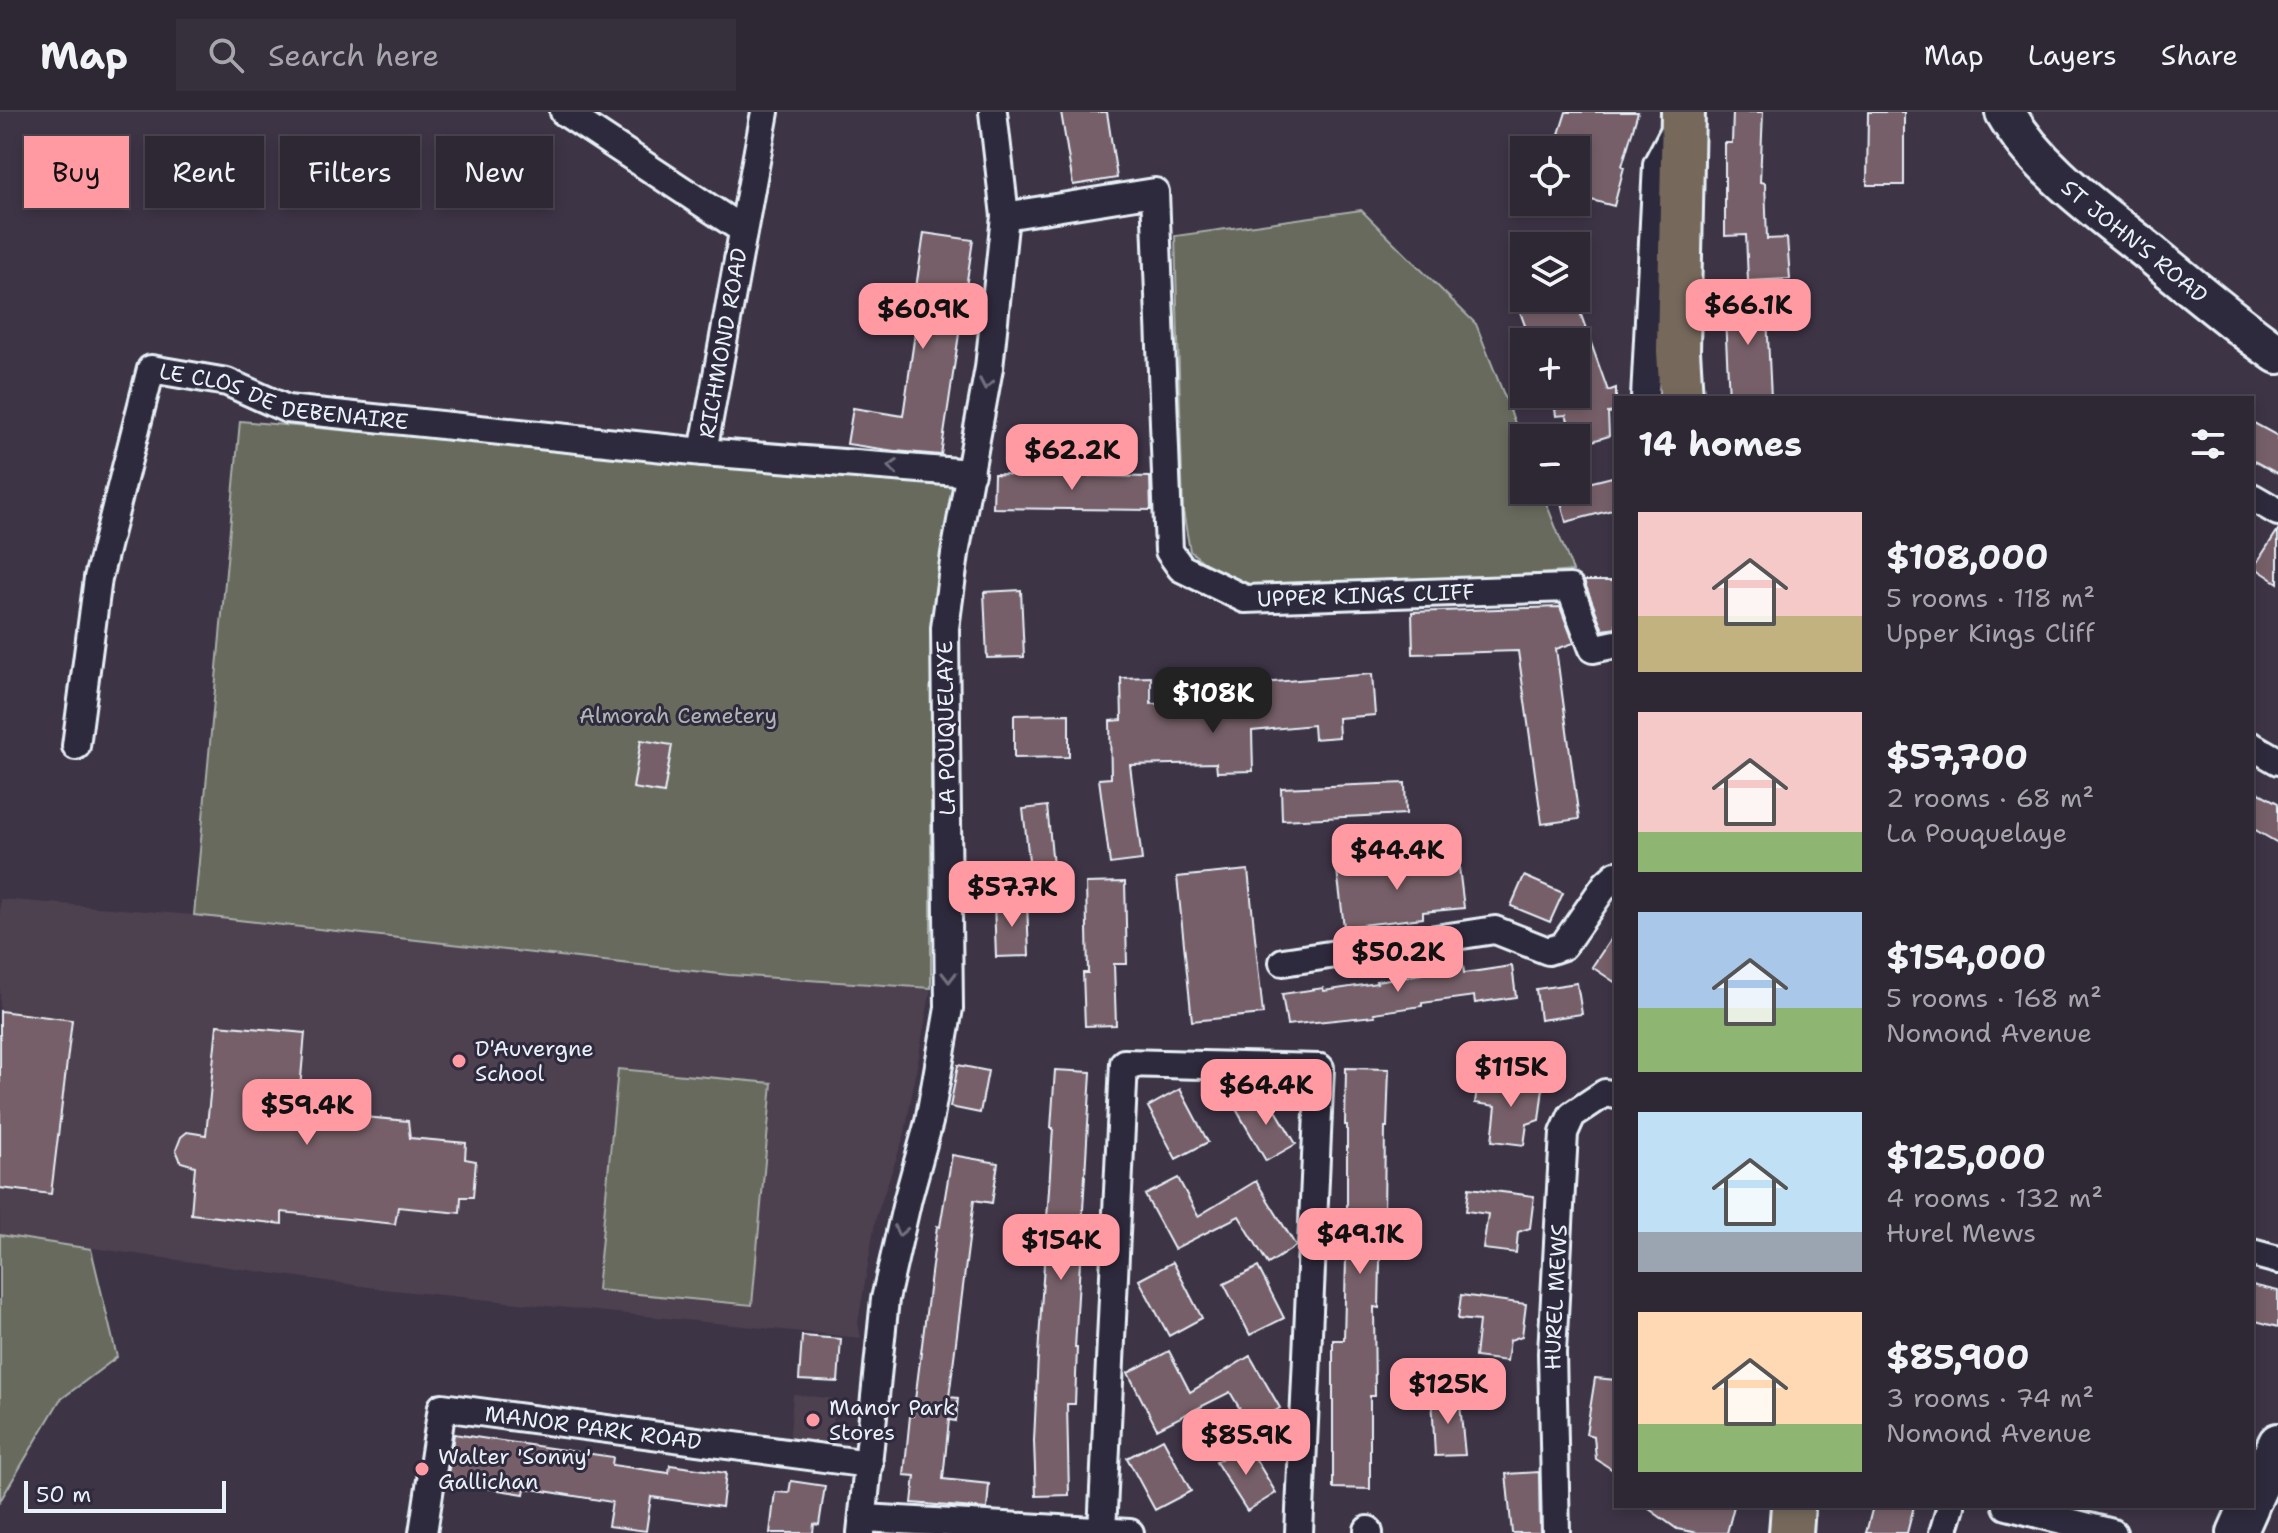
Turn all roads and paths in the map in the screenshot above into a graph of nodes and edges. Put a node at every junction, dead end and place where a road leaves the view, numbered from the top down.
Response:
1 (564, 112) edge
2 (765, 112) edge
3 (993, 112) edge
4 (2005, 112) edge
5 (1682, 115) edge
6 (1005, 216) junction
7 (743, 230) junction
8 (2278, 354) edge
9 (1645, 396) edge
10 (1681, 396) edge
11 (703, 452) junction
12 (971, 473) junction
13 (2254, 498) edge
14 (2278, 512) edge
15 (1614, 644) edge
16 (76, 746) dead end
17 (2254, 747) edge
18 (2278, 761) edge
19 (1614, 877) edge
20 (1283, 962) dead end
21 (1614, 1095) edge
22 (2254, 1254) edge
23 (2278, 1260) edge
24 (2266, 1454) edge
25 (869, 1464) junction
26 (2254, 1493) edge
27 (1793, 1508) edge
28 (1950, 1508) edge
29 (2015, 1508) edge
30 (2248, 1508) edge
31 (862, 1525) edge
32 (1102, 1532) edge
33 (423, 1533) edge
34 (1130, 1533) edge
35 (1299, 1533) edge
36 (1556, 1533) edge
37 (1791, 1533) edge
38 (1943, 1533) edge
39 (2113, 1533) edge
40 (2237, 1533) edge

1 - 7 street
2 - 7 street, RICHMOND ROAD
3 - 6 street, LA POUQUELAYE
4 - 8 main road, ST JOHN'S ROAD
5 - 9 street
5 - 10 main road
6 -> 12 street, LA POUQUELAYE
6 - 15 street, UPPER KINGS CLIFF
7 - 11 street, RICHMOND ROAD
12 -> 11 street, RICHMOND ROAD
11 - 16 street, LE CLOS DE DEBENAIRE
12 -> 25 street, LA POUQUELAYE
13 - 14 street
17 - 18 street
19 - 20 street
21 - 36 street, HUREL MEWS
22 - 23 street
24 - 26 main road
25 - 31 street, LA POUQUELAYE
25 - 33 street, MANOR PARK ROAD
27 - 37 main road
28 - 38 street
29 - 39 street
30 - 40 main road
31 - 32 street
32 - 34 street
32 - 35 street

